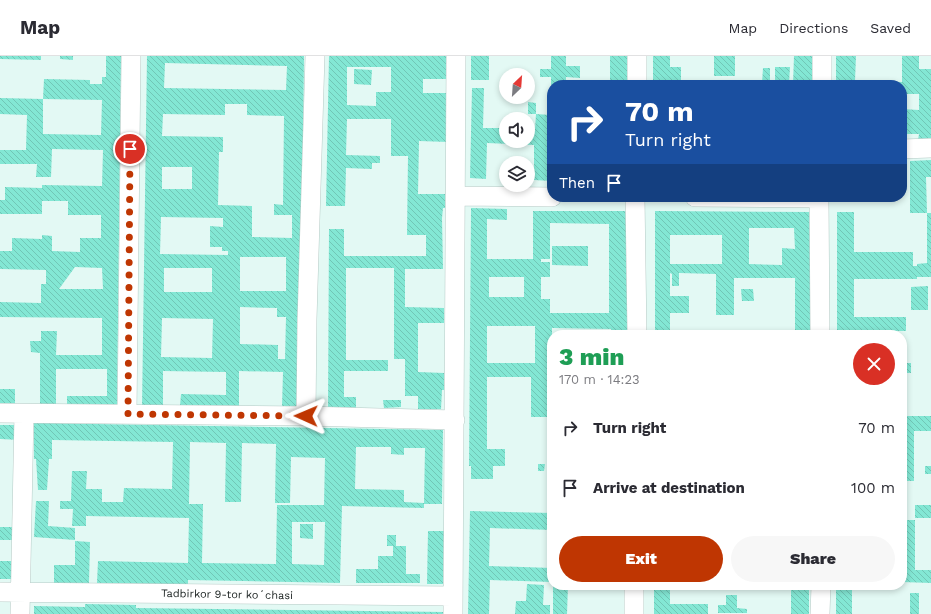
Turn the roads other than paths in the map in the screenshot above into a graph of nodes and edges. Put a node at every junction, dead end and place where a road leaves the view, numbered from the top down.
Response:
1 (131, 56) edge
2 (315, 56) edge
3 (456, 56) edge
4 (637, 56) edge
5 (822, 56) edge
6 (637, 80) edge
7 (822, 80) edge
8 (931, 148) edge
9 (907, 149) edge
10 (457, 196) junction
11 (547, 196) edge
12 (635, 202) edge
13 (819, 202) edge
14 (637, 330) edge
15 (820, 330) edge
16 (0, 413) edge
17 (24, 414) junction
18 (128, 414) junction
19 (306, 416) junction
20 (455, 420) junction
21 (634, 590) edge
22 (821, 590) edge
23 (0, 592) edge
24 (20, 592) junction
25 (453, 605) edge
26 (20, 614) edge
27 (634, 614) edge
28 (820, 614) edge

1 - 18 street
2 - 19 street
3 - 10 street
4 - 6 street
5 - 7 street
8 - 9 street
10 - 11 street
10 - 20 street
12 - 14 street
13 - 15 street
16 - 17 street
17 - 18 street
17 - 24 street
18 - 19 street
19 - 20 street
20 - 25 street
21 - 27 street
22 - 28 street
23 - 24 street, Tadbirkor 9-tor koʻchasi
24 - 25 street, Tadbirkor 9-tor koʻchasi
24 - 26 street

